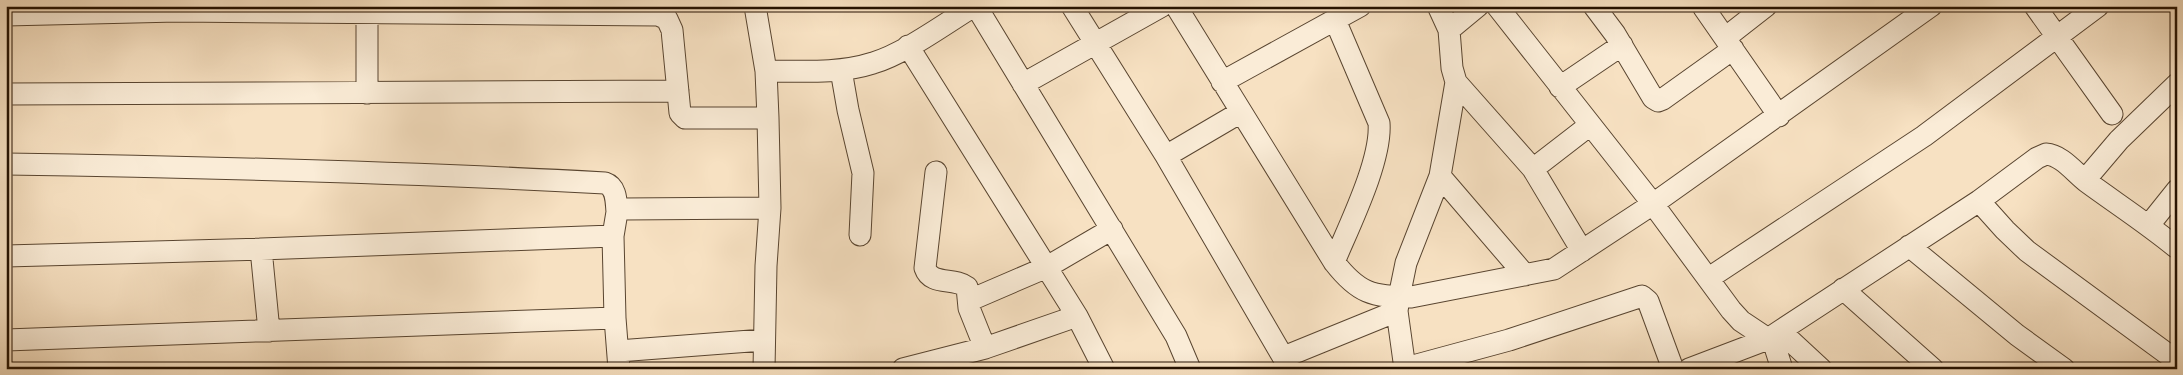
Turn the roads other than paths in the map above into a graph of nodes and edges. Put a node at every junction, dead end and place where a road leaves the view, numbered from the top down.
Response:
1 (755, 6) edge
2 (975, 6) edge
3 (1072, 6) edge
4 (1360, 6) edge
5 (1438, 6) edge
6 (1478, 6) edge
7 (1497, 6) edge
8 (1594, 6) edge
9 (1931, 6) edge
10 (2035, 6) edge
11 (2098, 6) edge
12 (1763, 7) edge
13 (1178, 8) edge
14 (1704, 8) dead end
15 (366, 12) junction
16 (6, 15) edge
17 (1336, 20) junction
18 (1449, 30) junction
19 (2056, 37) junction
20 (1096, 44) junction
21 (1729, 44) junction
22 (1622, 45) junction
23 (908, 46) junction
24 (841, 70) junction
25 (766, 71) junction
26 (1222, 82) junction
27 (1456, 82) junction
28 (1023, 84) junction
29 (2177, 84) edge
30 (1560, 87) junction
31 (678, 91) junction
32 (368, 92) junction
33 (6, 94) edge
34 (1241, 112) junction
35 (2112, 114) dead end
36 (1779, 116) junction
37 (768, 118) junction
38 (1590, 125) junction
39 (1166, 156) junction
40 (6, 164) edge
41 (1532, 169) junction
42 (936, 172) dead end
43 (1440, 176) junction
44 (2085, 180) junction
45 (2177, 190) edge
46 (1979, 201) junction
47 (1654, 204) junction
48 (770, 208) junction
49 (617, 212) junction
50 (2149, 225) junction
51 (1112, 230) junction
52 (860, 235) dead end
53 (613, 236) junction
54 (1909, 246) junction
55 (2177, 248) edge
56 (262, 249) junction
57 (1582, 251) junction
58 (6, 256) edge
59 (1334, 262) junction
60 (1047, 267) junction
61 (1525, 275) junction
62 (1709, 278) junction
63 (1843, 289) junction
64 (969, 303) junction
65 (1398, 304) junction
66 (1078, 316) junction
67 (615, 318) junction
68 (269, 331) junction
69 (1774, 335) junction
70 (6, 340) edge
71 (764, 340) junction
72 (985, 348) junction
73 (619, 360) edge
74 (2177, 360) edge
75 (1287, 363) edge
76 (911, 368) edge
77 (1404, 368) edge
78 (1695, 368) edge
79 (764, 369) edge
80 (1104, 369) edge
81 (1190, 369) edge
82 (1673, 369) edge
83 (1782, 369) edge
84 (1821, 369) edge
85 (1933, 369) edge
86 (2064, 369) edge

1 - 25 street
2 - 23 street
2 - 28 street
3 - 20 street
4 - 17 street
5 - 18 street
6 - 18 street
7 - 30 street
8 - 22 street
9 - 36 street
10 - 19 street
11 - 19 street
12 - 21 street
13 - 20 street
13 - 26 street
14 - 21 street
15 - 16 street
15 - 31 street
15 - 32 street
17 - 26 street
17 - 59 street
18 - 27 street
19 - 35 street
19 - 62 street
20 - 28 street
20 - 39 street
21 - 22 street
21 - 36 street
22 - 30 street
23 - 24 street
23 - 60 street
24 - 25 street
24 - 52 street
25 - 37 street
26 - 34 street
27 - 41 street
27 - 43 street
28 - 51 street
29 - 44 street
30 - 38 street
31 - 32 street
31 - 37 street
32 - 33 street
34 - 39 street
34 - 59 street
36 - 47 street
37 - 48 street
38 - 41 street
38 - 47 street
39 - 75 street
40 - 49 street
41 - 57 street
42 - 64 street
43 - 61 street
43 - 65 street
44 - 46 street
44 - 50 street
45 - 50 street
46 - 54 street
46 - 74 street
47 - 57 street
47 - 62 street
48 - 49 street
48 - 71 street
49 - 53 street
50 - 55 street
51 - 60 street
51 - 81 street
53 - 56 street
53 - 67 street
54 - 63 street
54 - 86 street
56 - 58 street
56 - 68 street
57 - 61 street
59 - 65 street
60 - 64 street
60 - 66 street
61 - 65 street
62 - 69 street
63 - 69 street
63 - 85 street
64 - 72 street
65 - 75 street
65 - 77 street
66 - 72 street
66 - 80 street
67 - 68 street
67 - 73 street
68 - 70 street
69 - 78 street
69 - 83 street
69 - 84 street
71 - 73 street
71 - 79 street
72 - 76 street
77 - 82 street

